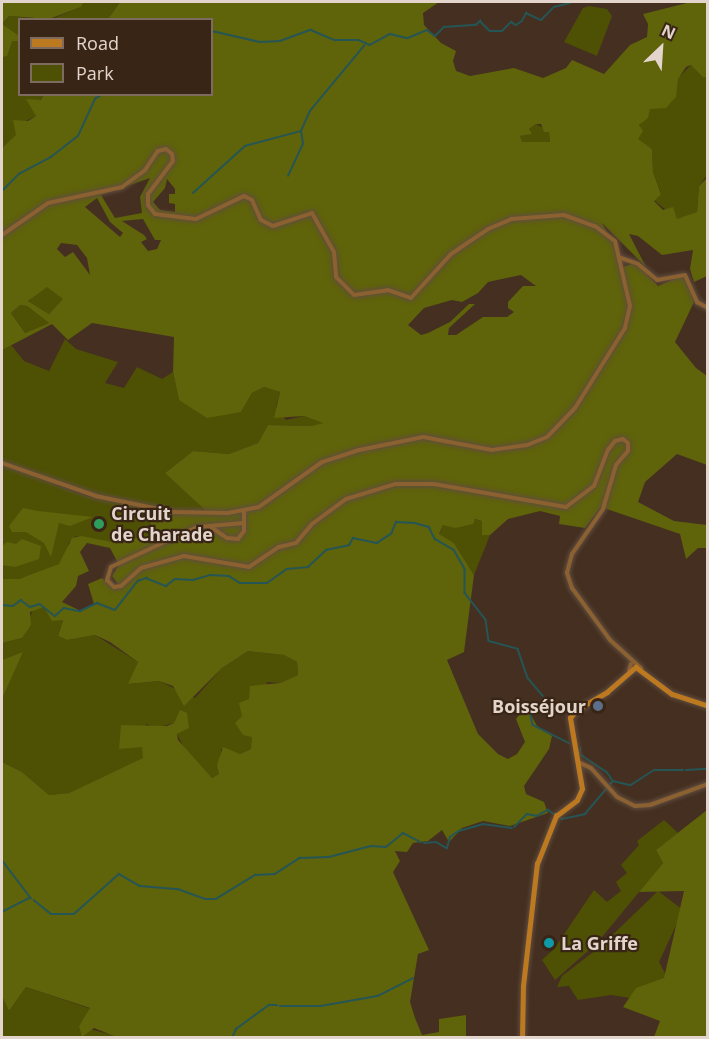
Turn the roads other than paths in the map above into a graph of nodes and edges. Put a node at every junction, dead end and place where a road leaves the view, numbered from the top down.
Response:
1 (2, 235) edge
2 (621, 258) junction
3 (708, 308) edge
4 (2, 463) edge
5 (244, 511) junction
6 (244, 523) junction
7 (208, 525) junction
8 (625, 653) junction
9 (636, 666) junction
10 (708, 706) edge
11 (578, 763) junction
12 (708, 784) edge
13 (522, 1038) edge

1 - 2 street
2 - 3 street
2 - 5 street
4 - 5 street
5 - 6 street
6 - 7 street
6 - 7 street
7 - 8 street
8 - 9 street
8 - 9 street
9 - 10 main road
9 - 11 main road
11 - 12 street
11 - 13 main road

